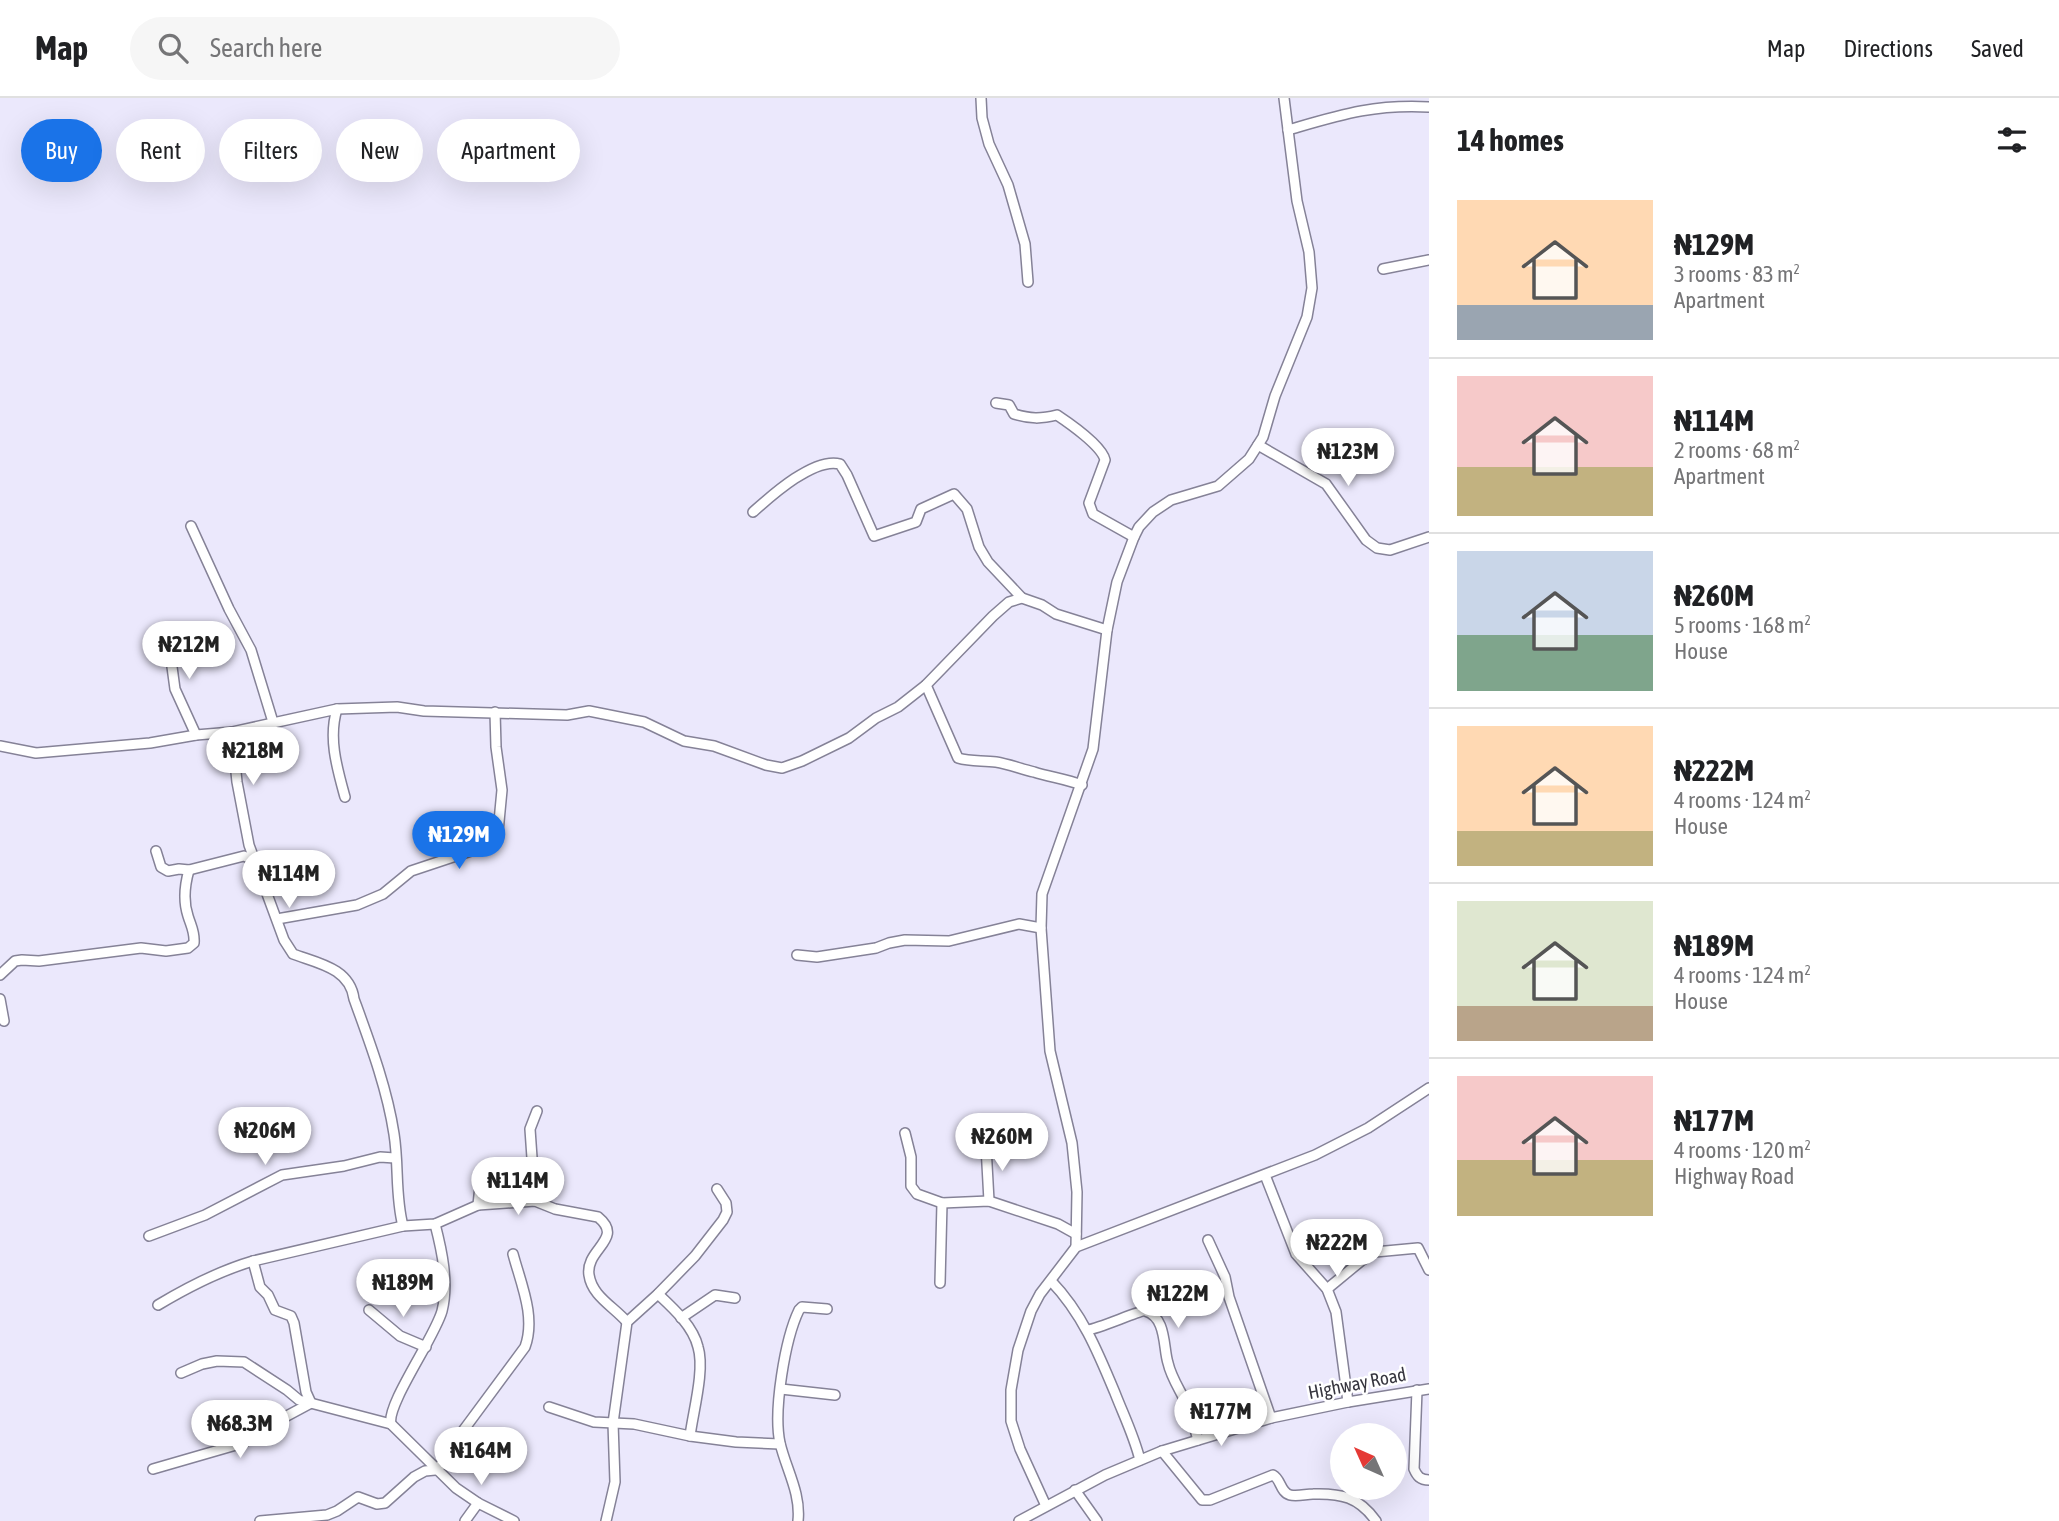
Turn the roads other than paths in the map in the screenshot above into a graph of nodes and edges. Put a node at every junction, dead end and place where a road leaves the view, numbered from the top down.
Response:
1 (981, 98) edge
2 (1284, 98) edge
3 (1429, 107) edge
4 (1288, 130) junction
5 (1429, 260) edge
6 (1383, 269) dead end
7 (1028, 282) dead end
8 (996, 403) dead end
9 (1258, 445) junction
10 (753, 512) dead end
11 (191, 526) dead end
12 (1134, 537) junction
13 (1429, 537) edge
14 (1022, 598) junction
15 (167, 630) dead end
16 (1107, 630) junction
17 (926, 685) junction
18 (337, 709) junction
19 (495, 712) junction
20 (274, 722) junction
21 (232, 732) junction
22 (196, 735) junction
23 (0, 746) edge
24 (1082, 785) junction
25 (345, 796) dead end
26 (249, 845) junction
27 (156, 851) dead end
28 (244, 856) junction
29 (255, 861) junction
30 (189, 870) junction
31 (277, 919) junction
32 (1041, 928) junction
33 (797, 955) dead end
34 (0, 975) edge
35 (0, 999) edge
36 (4, 1021) dead end
37 (1429, 1088) edge
38 (537, 1111) dead end
39 (905, 1133) dead end
40 (986, 1146) dead end
41 (395, 1158) junction
42 (1265, 1175) junction
43 (481, 1177) dead end
44 (717, 1189) dead end
45 (989, 1201) junction
46 (535, 1202) junction
47 (942, 1203) junction
48 (478, 1205) junction
49 (435, 1224) junction
50 (403, 1226) junction
51 (1076, 1234) junction
52 (149, 1236) dead end
53 (1208, 1240) dead end
54 (1076, 1247) junction
55 (513, 1254) dead end
56 (253, 1261) junction
57 (1429, 1270) edge
58 (1051, 1281) junction
59 (940, 1283) dead end
60 (1327, 1289) junction
61 (658, 1294) junction
62 (735, 1297) dead end
63 (158, 1305) dead end
64 (827, 1309) dead end
65 (369, 1310) dead end
66 (681, 1318) junction
67 (627, 1322) junction
68 (1088, 1330) junction
69 (425, 1347) junction
70 (181, 1373) dead end
71 (782, 1389) junction
72 (1429, 1389) edge
73 (1417, 1390) junction
74 (835, 1395) dead end
75 (1348, 1402) junction
76 (311, 1403) junction
77 (549, 1407) dead end
78 (1271, 1418) junction
79 (613, 1423) junction
80 (391, 1424) junction
81 (690, 1436) junction
82 (1198, 1440) junction
83 (780, 1444) junction
84 (1162, 1451) junction
85 (1140, 1460) junction
86 (153, 1469) dead end
87 (435, 1470) junction
88 (1429, 1480) edge
89 (1075, 1490) junction
90 (478, 1503) junction
91 (1046, 1506) junction
92 (311, 1519) edge
93 (267, 1521) edge
94 (465, 1521) edge
95 (514, 1521) edge
96 (606, 1521) edge
97 (797, 1521) edge
98 (1019, 1521) edge
99 (1097, 1521) edge
100 (1376, 1521) edge

1 - 7 street
2 - 4 street
3 - 4 street
4 - 9 street
5 - 6 street
8 - 12 street
9 - 12 street
9 - 13 street
10 - 14 street
11 - 20 street
12 - 16 street
14 - 16 street
14 - 17 street
15 - 22 street
16 - 24 street
17 - 19 street
17 - 24 street
18 - 19 street
18 - 20 street
18 - 25 street
19 - 31 street
20 - 21 street
21 - 22 street
21 - 26 street
22 - 23 street
24 - 32 street
26 - 28 street
26 - 29 street
27 - 30 street
28 - 29 street
28 - 30 street
29 - 31 street
30 - 34 street
31 - 41 street
32 - 33 street
32 - 51 street
35 - 36 street
37 - 42 street
38 - 46 street
39 - 47 street
40 - 45 street
41 - 50 street
41 - 52 street
42 - 54 street
42 - 60 street
43 - 48 street
44 - 61 street
45 - 47 street
45 - 51 street
46 - 48 street
46 - 67 street
47 - 59 street
48 - 49 street
49 - 50 street
49 - 69 street
50 - 56 street
51 - 54 street
53 - 78 street
54 - 58 street
55 - 87 street
56 - 63 street
56 - 76 street
57 - 60 street
58 - 68 street
58 - 91 street
60 - 75 street
61 - 66 street
61 - 67 street
62 - 66 street
64 - 71 street
65 - 69 street
66 - 81 street
67 - 79 street
68 - 82 street
68 - 85 street
69 - 80 street
70 - 76 street
71 - 74 street
71 - 83 street
72 - 73 street, Highway Road
73 - 75 street, Highway Road
73 - 88 street
75 - 78 street, Highway Road
76 - 80 street
76 - 86 street
77 - 79 street
78 - 82 street, Highway Road
79 - 81 street
79 - 96 street
80 - 87 street
81 - 83 street
82 - 84 street, Highway Road
83 - 97 street
84 - 85 street, Highway Road
84 - 100 street
85 - 89 street, Highway Road
87 - 90 street
87 - 92 street
89 - 91 street, Highway Road
89 - 99 street
90 - 94 street
90 - 95 street
91 - 98 street, Highway Road
92 - 93 street

